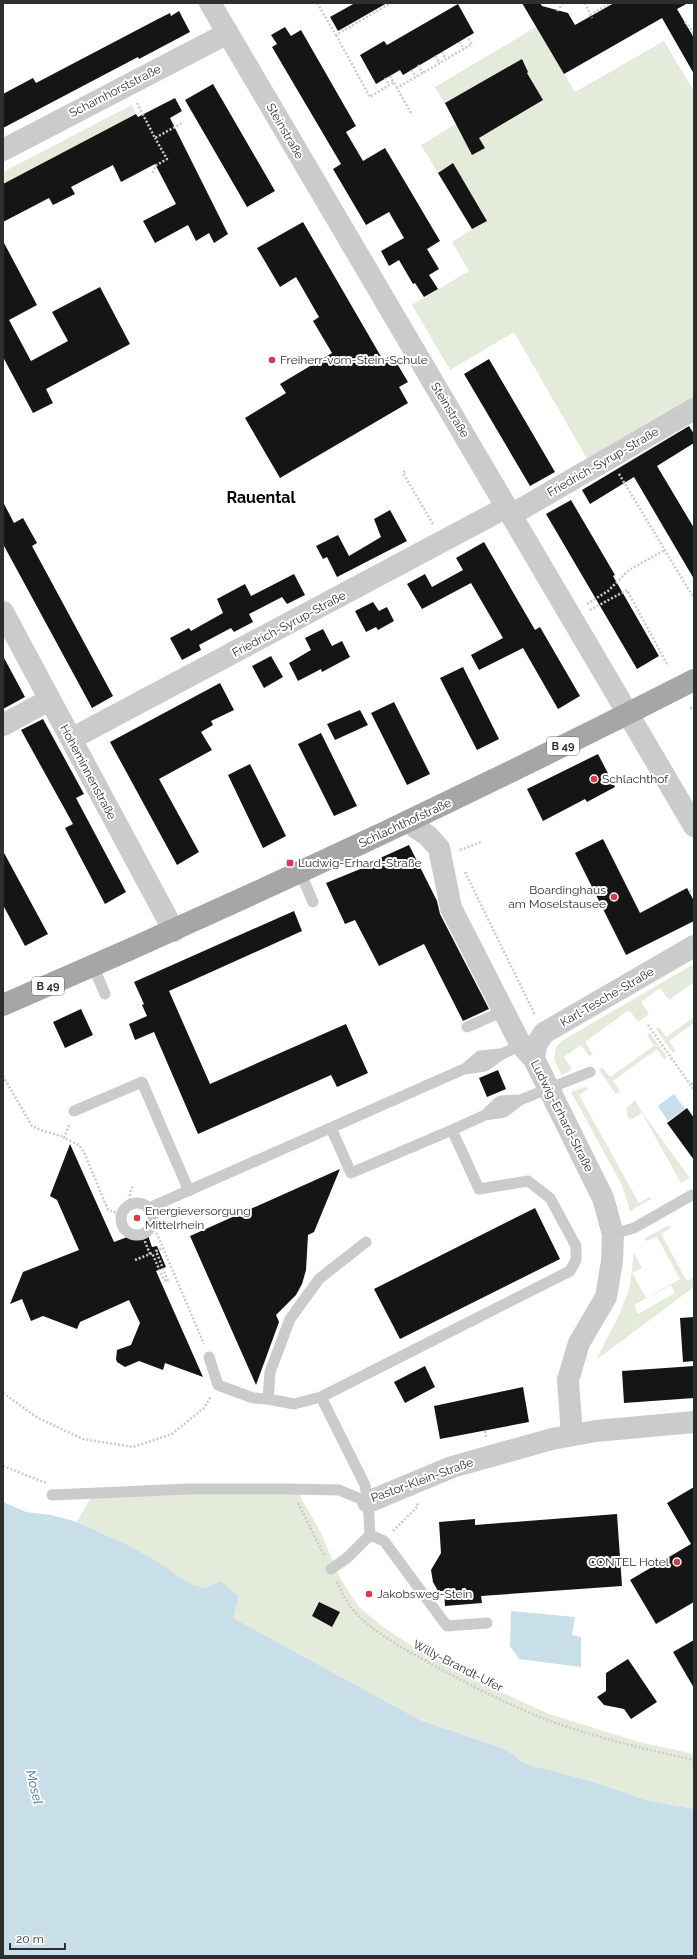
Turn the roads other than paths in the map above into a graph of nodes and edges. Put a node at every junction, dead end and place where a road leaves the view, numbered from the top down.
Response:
1 (210, 3) edge
2 (228, 33) junction
3 (3, 150) edge
4 (694, 409) edge
5 (509, 511) junction
6 (3, 612) edge
7 (694, 680) edge
8 (50, 700) junction
9 (627, 715) junction
10 (3, 725) edge
11 (71, 739) junction
12 (408, 822) junction
13 (694, 826) edge
14 (300, 872) junction
15 (313, 902) dead end
16 (174, 931) junction
17 (694, 946) edge
18 (93, 966) junction
19 (105, 994) dead end
20 (3, 1005) edge
21 (504, 1011) junction
22 (467, 1027) dead end
23 (528, 1052) junction
24 (590, 1072) dead end
25 (548, 1090) junction
26 (74, 1111) dead end
27 (331, 1128) junction
28 (452, 1130) junction
29 (189, 1191) junction
30 (692, 1195) dead end
31 (149, 1208) junction
32 (613, 1234) junction
33 (366, 1242) dead end
34 (209, 1357) road end
35 (321, 1397) junction
36 (268, 1398) junction
37 (694, 1422) edge
38 (572, 1435) junction
39 (52, 1494) road end
40 (368, 1502) junction
41 (370, 1535) junction
42 (331, 1569) road end
43 (487, 1623) dead end

1 - 2 street, Steinstraße
2 - 3 street, Scharnhorststraße
2 - 5 street, Steinstraße
4 - 5 street, Friedrich-Syrup-Straße
5 - 9 street, Steinstraße
5 - 11 street, Friedrich-Syrup-Straße
6 - 8 street, Hoheminnenstraße
7 - 9 main road, Schlachthofstraße / B 49
8 - 10 street
8 - 11 street, Hoheminnenstraße
9 - 12 main road, Schlachthofstraße / B 49
9 - 13 street
11 - 16 street, Hoheminnenstraße
12 - 14 main road, Schlachthofstraße / B 49
12 - 21 street, Ludwig-Erhard-Straße
14 - 15 lane
14 - 16 main road, Schlachthofstraße / B 49
16 - 18 main road, Schlachthofstraße / B 49
17 - 23 street, Karl-Tesche-Straße
18 - 19 lane
18 - 20 main road, Schlachthofstraße / B 49
21 - 22 lane
21 - 23 street, Ludwig-Erhard-Straße
23 - 25 street, Ludwig-Erhard-Straße
23 - 27 lane
24 - 25 lane
25 - 28 lane
25 - 32 street, Ludwig-Erhard-Straße
26 - 29 lane
27 - 28 lane
27 - 29 lane
28 - 35 lane
29 - 31 lane
30 - 32 lane
31 - 31 lane
32 - 38 street, Ludwig-Erhard-Straße
33 - 36 lane
34 - 36 lane
35 - 36 lane
35 - 40 lane
37 - 38 street, Pastor-Klein-Straße
38 - 40 street, Pastor-Klein-Straße
39 - 40 lane, Pastor-Klein-Straße
40 - 41 lane
41 - 42 lane
41 - 43 lane

